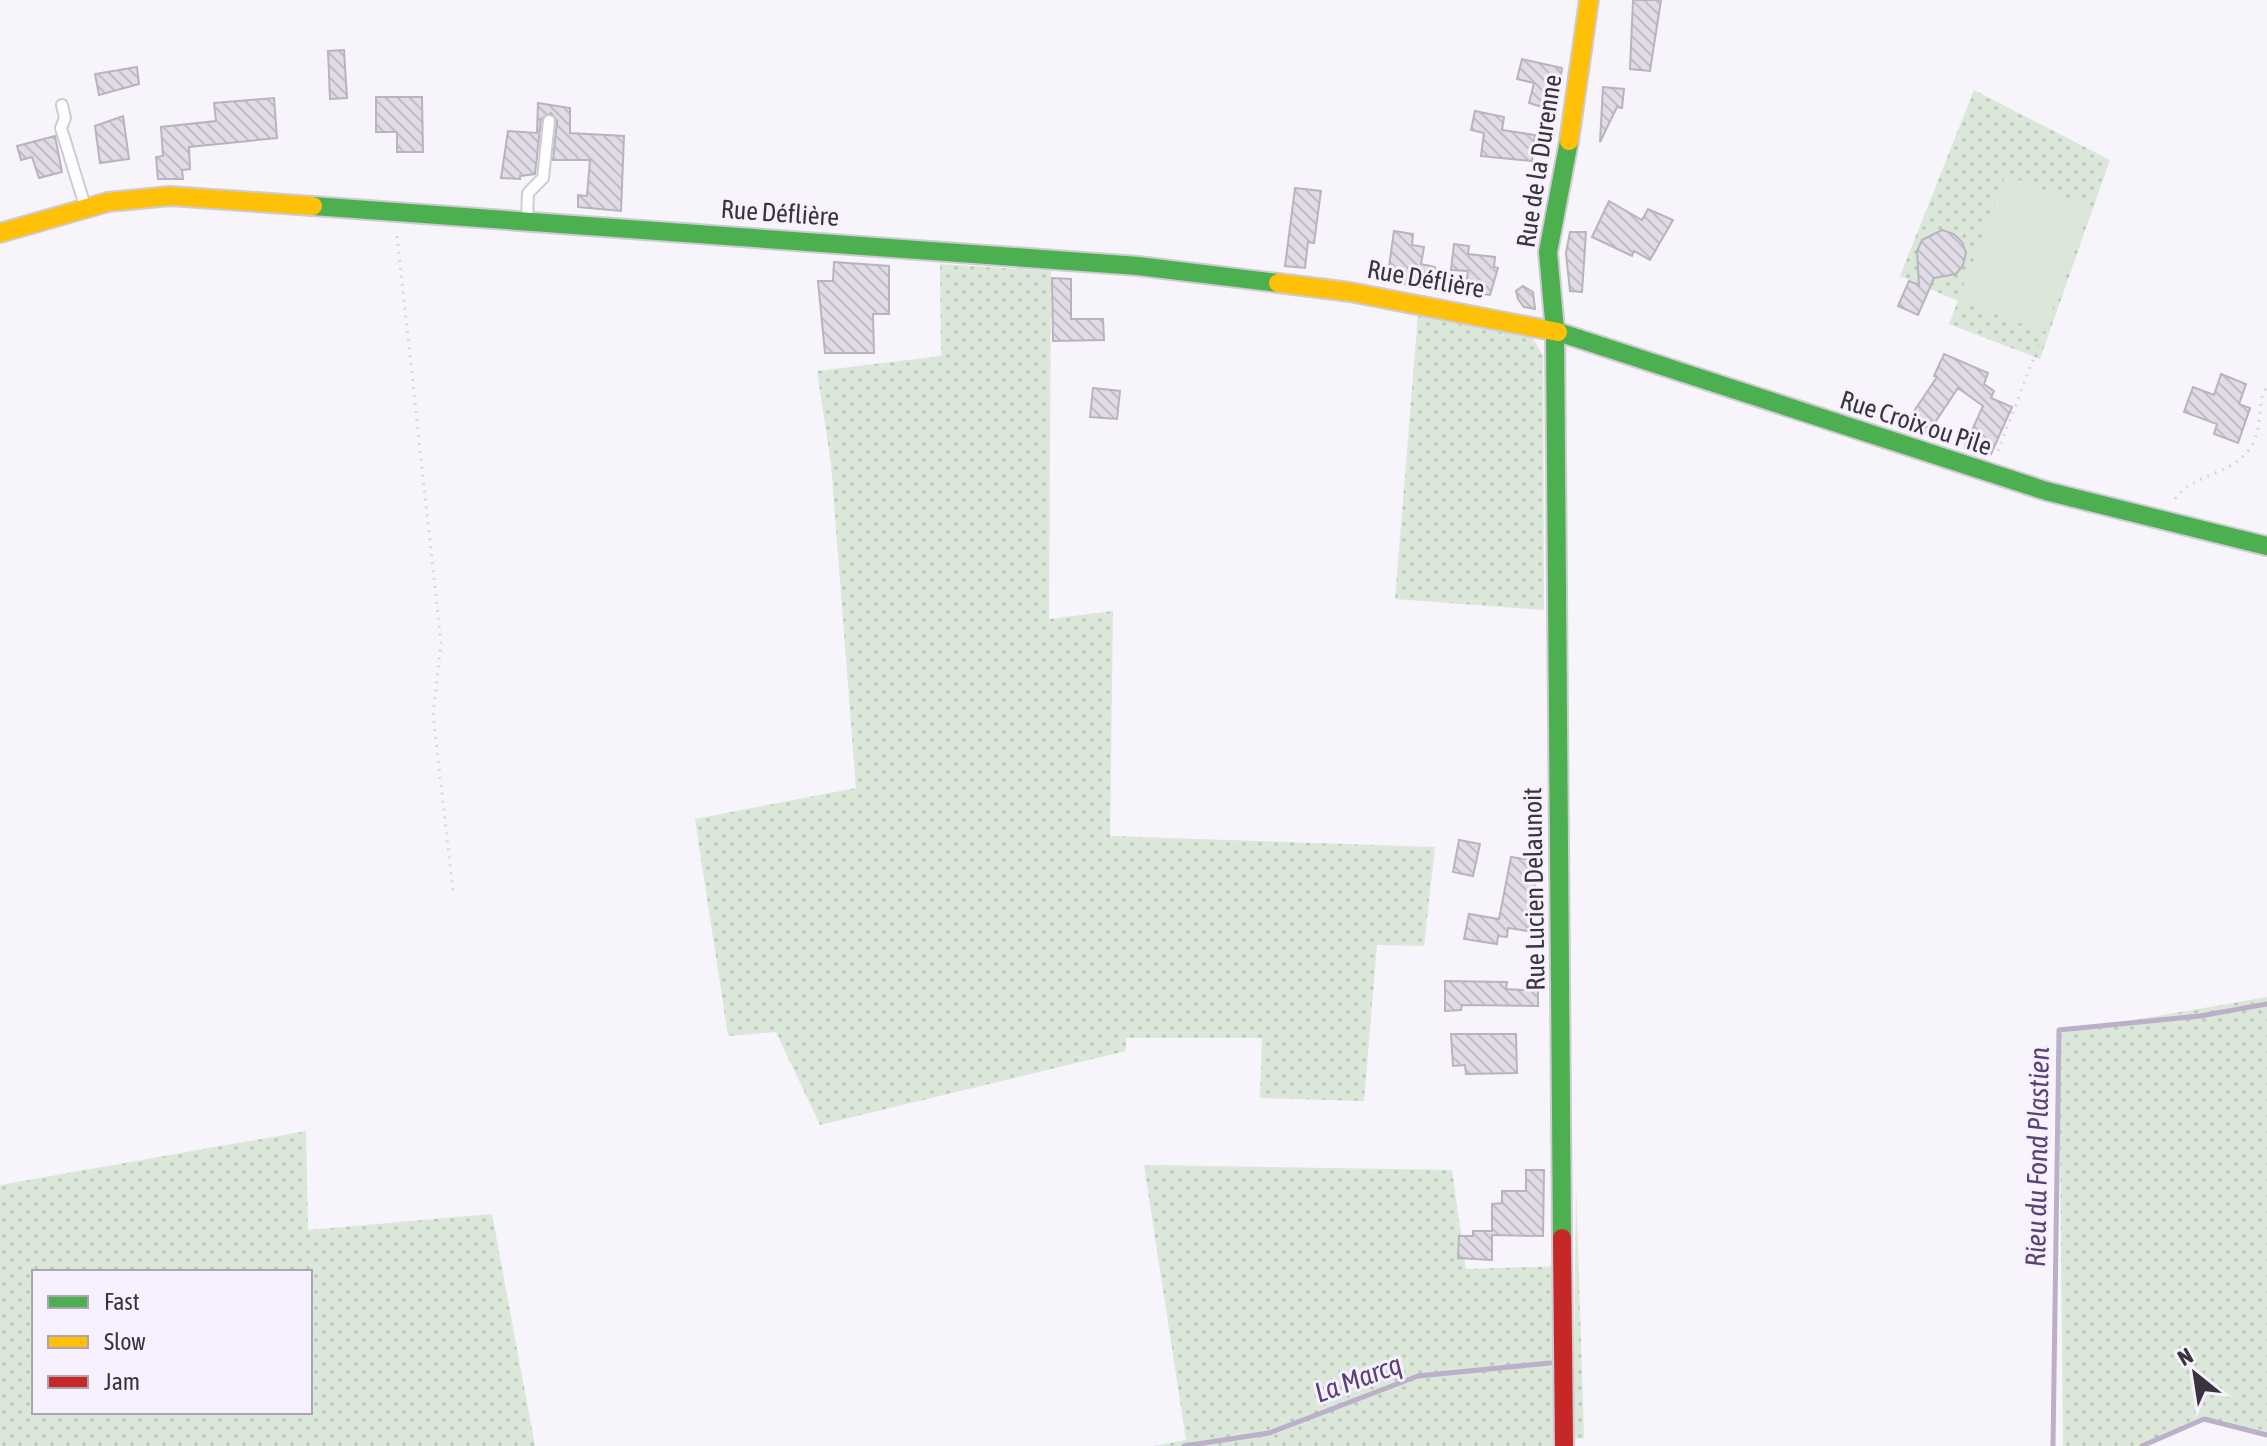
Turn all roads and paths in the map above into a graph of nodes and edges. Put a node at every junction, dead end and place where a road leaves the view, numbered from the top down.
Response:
1 (1589, 0) edge
2 (62, 105) dead end
3 (549, 121) dead end
4 (86, 208) junction
5 (394, 212) junction
6 (527, 221) junction
7 (0, 233) edge
8 (1555, 331) junction
9 (2041, 339) dead end
10 (2267, 387) edge
11 (1989, 473) junction
12 (2169, 522) junction
13 (2267, 546) edge
14 (453, 892) dead end
15 (1564, 1446) edge

1 - 8 street, Rue de la Durenne
2 - 4 lane
3 - 6 lane
4 - 5 street, Rue Déflière
4 - 7 street, Rue Déflière
5 - 6 street, Rue Déflière
5 - 14 path
6 - 8 street, Rue Déflière
8 - 11 street, Rue Croix ou Pile
8 - 15 street, Rue Lucien Delaunoit
9 - 11 path
10 - 12 path
11 - 12 street, Rue Croix ou Pile
12 - 13 street, Rue Croix ou Pile

